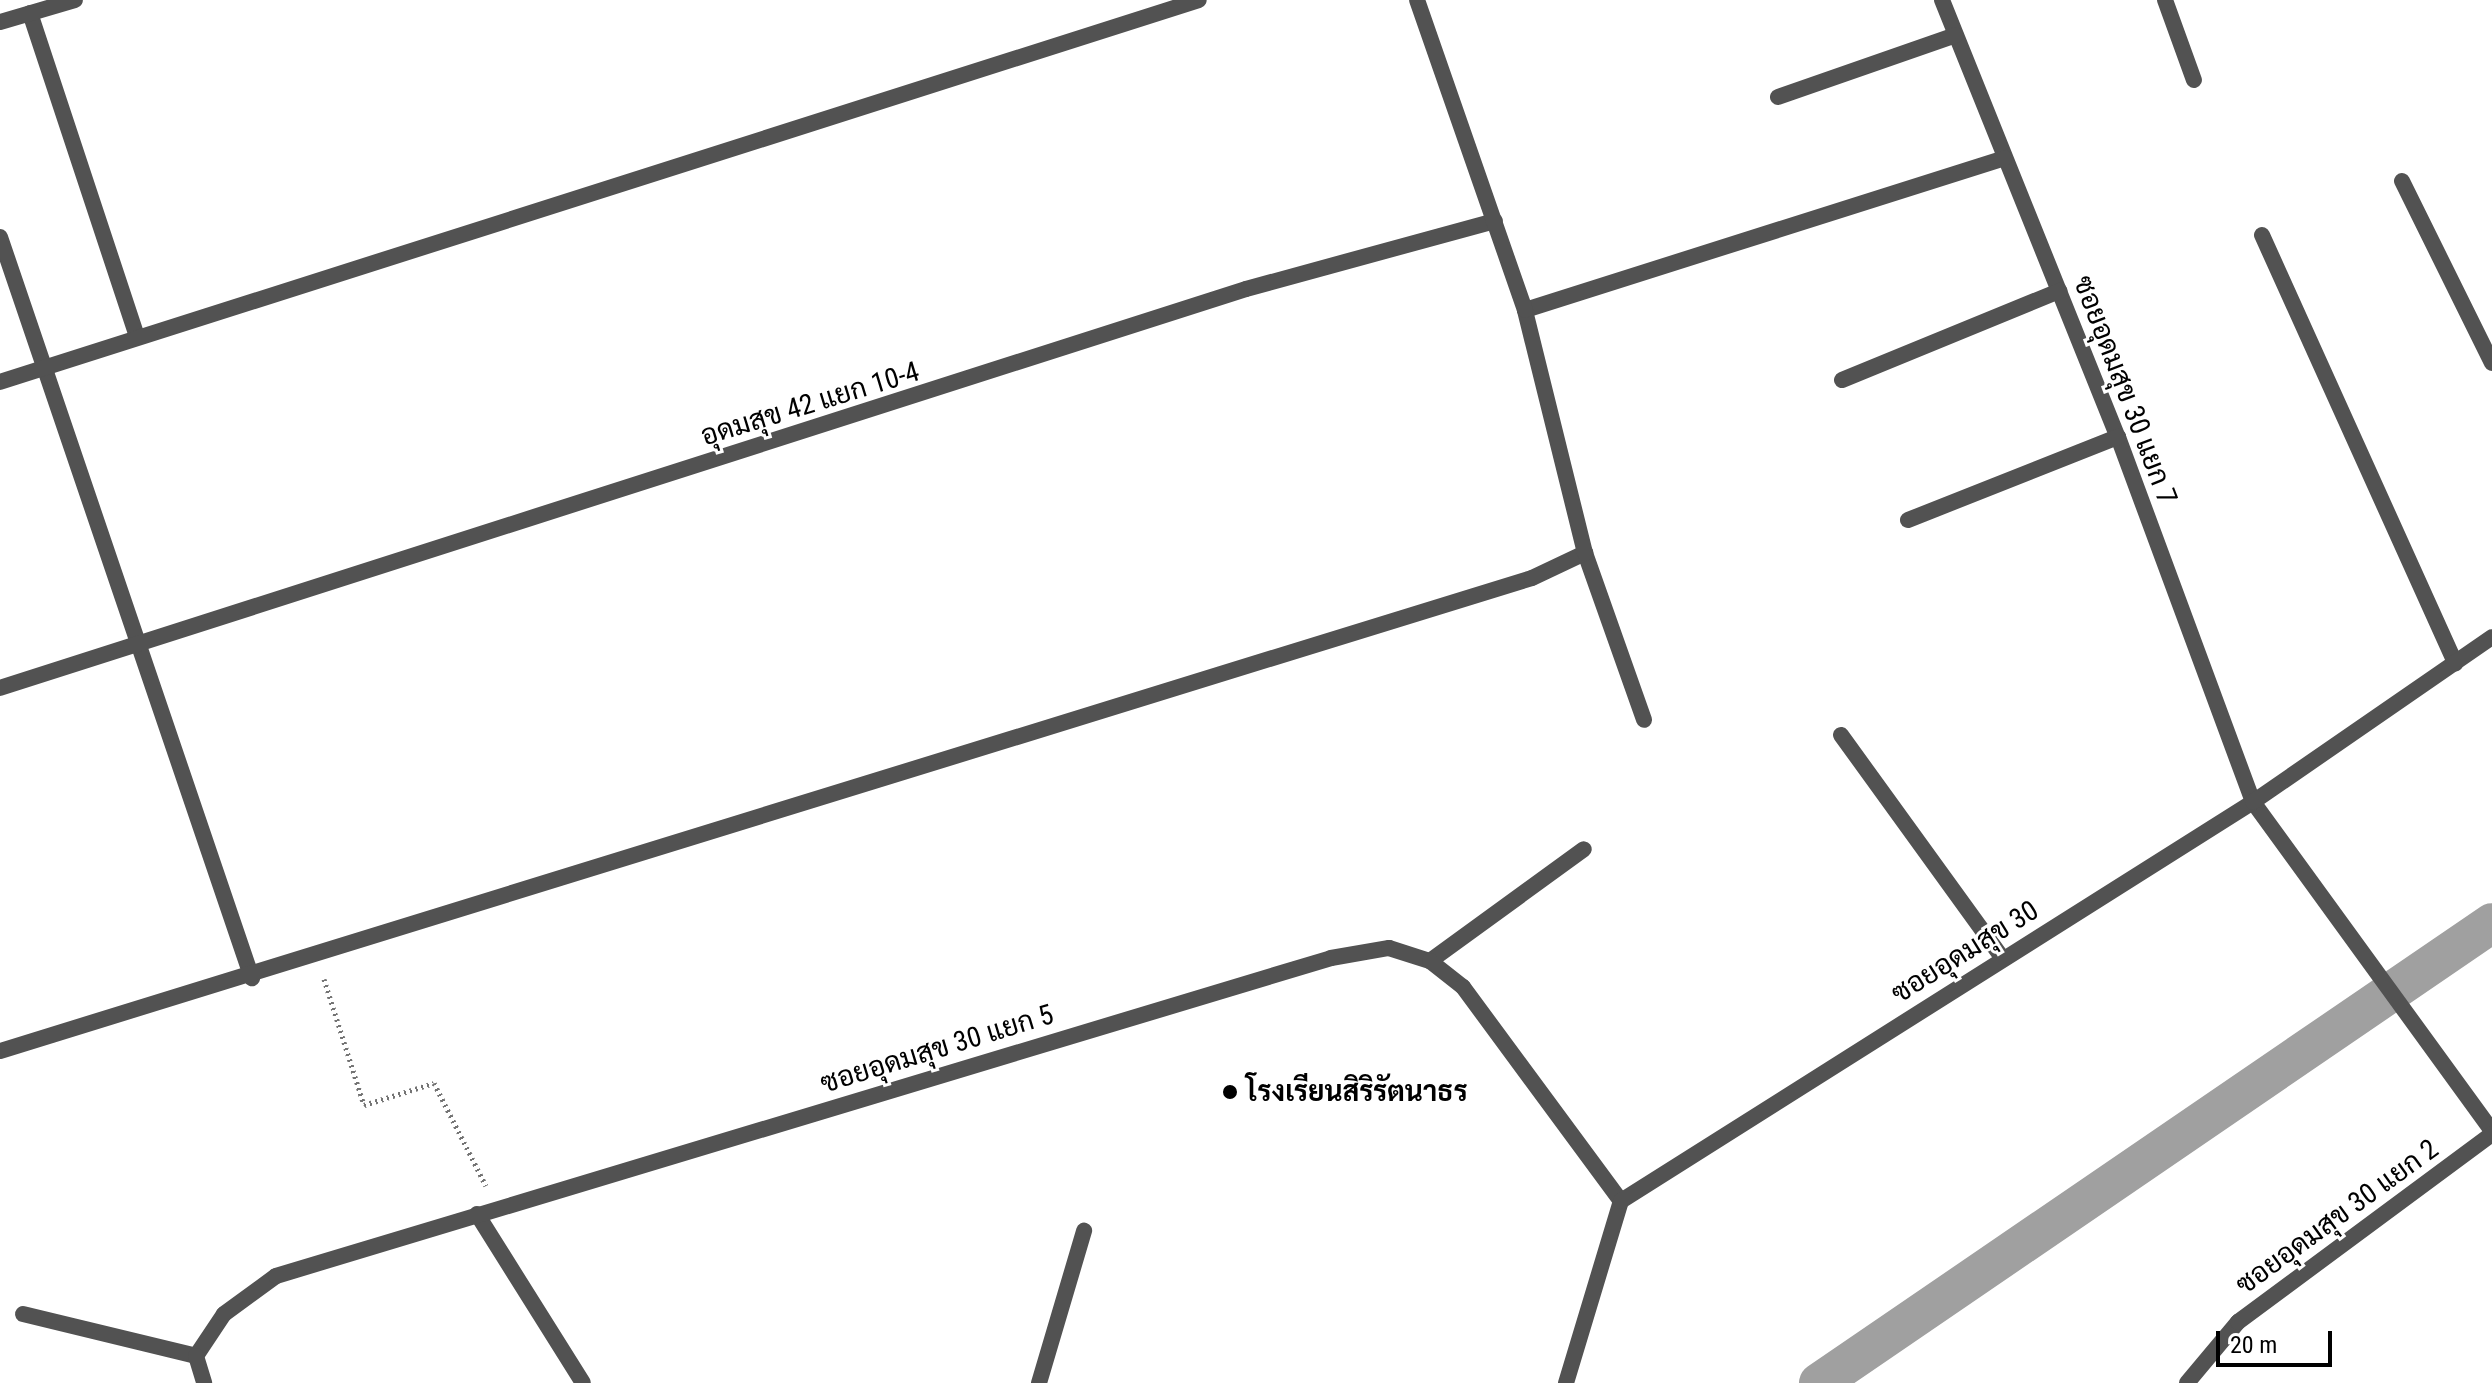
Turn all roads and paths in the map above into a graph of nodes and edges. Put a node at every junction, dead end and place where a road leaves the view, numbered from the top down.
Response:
1 (75, 0) edge
2 (1199, 0) edge
3 (1417, 0) edge
4 (1942, 0) edge
5 (2165, 0) edge
6 (30, 13) junction
7 (0, 22) edge
8 (1956, 35) junction
9 (2194, 80) dead end
10 (1778, 97) dead end
11 (2005, 158) junction
12 (2402, 181) dead end
13 (1495, 221) junction
14 (2262, 235) dead end
15 (0, 237) edge
16 (2059, 291) junction
17 (1525, 310) junction
18 (137, 337) junction
19 (2492, 363) edge
20 (39, 368) junction
21 (1842, 380) dead end
22 (0, 382) edge
23 (2118, 437) junction
24 (1908, 520) dead end
25 (1585, 553) junction
26 (2492, 637) edge
27 (141, 640) junction
28 (2455, 663) junction
29 (0, 688) edge
30 (1644, 720) dead end
31 (1841, 735) dead end
32 (2253, 802) junction
33 (1584, 849) dead end
34 (318, 958) junction
35 (2003, 959) junction
36 (1430, 961) junction
37 (252, 978) junction
38 (0, 1051) edge
39 (2492, 1132) edge
40 (1621, 1201) junction
41 (497, 1208) junction
42 (477, 1214) junction
43 (1084, 1231) dead end
44 (23, 1314) dead end
45 (196, 1356) junction
46 (204, 1383) edge
47 (583, 1383) edge
48 (1039, 1383) edge
49 (1566, 1383) edge
50 (2187, 1383) edge

1 - 6 street
2 - 18 street
3 - 13 street
4 - 8 street, ซอยอุดมสุข 30 แยก 7
5 - 9 street
6 - 7 street
6 - 18 street
8 - 10 street
8 - 11 street, ซอยอุดมสุข 30 แยก 7
11 - 16 street, ซอยอุดมสุข 30 แยก 7
11 - 17 street
12 - 19 street
13 - 17 street
13 - 27 street, อุดมสุข 42 แยก 10-4
14 - 28 street
15 - 20 street
16 - 21 street
16 - 23 street, ซอยอุดมสุข 30 แยก 7
17 - 25 street
18 - 20 street
20 - 22 street
20 - 27 street
23 - 24 street
23 - 32 street, ซอยอุดมสุข 30 แยก 7
25 - 30 street
25 - 34 street
26 - 28 street, ซอยอุดมสุข 30
27 - 29 street, อุดมสุข 42 แยก 10-4
27 - 37 street
28 - 32 street, ซอยอุดมสุข 30
31 - 35 street
32 - 35 street, ซอยอุดมสุข 30
32 - 39 street, ซอยอุดมสุข 30 แยก 7
33 - 36 street
34 - 37 street
34 - 41 path
35 - 40 street, ซอยอุดมสุข 30
36 - 40 street, ซอยอุดมสุข 30 แยก 5
36 - 41 street, ซอยอุดมสุข 30 แยก 5
37 - 38 street
39 - 50 street, ซอยอุดมสุข 30 แยก 2
40 - 49 street
41 - 42 street, ซอยอุดมสุข 30 แยก 5
42 - 45 street, ซอยอุดมสุข 30 แยก 5
42 - 47 street
43 - 48 street
44 - 45 street
45 - 46 street

